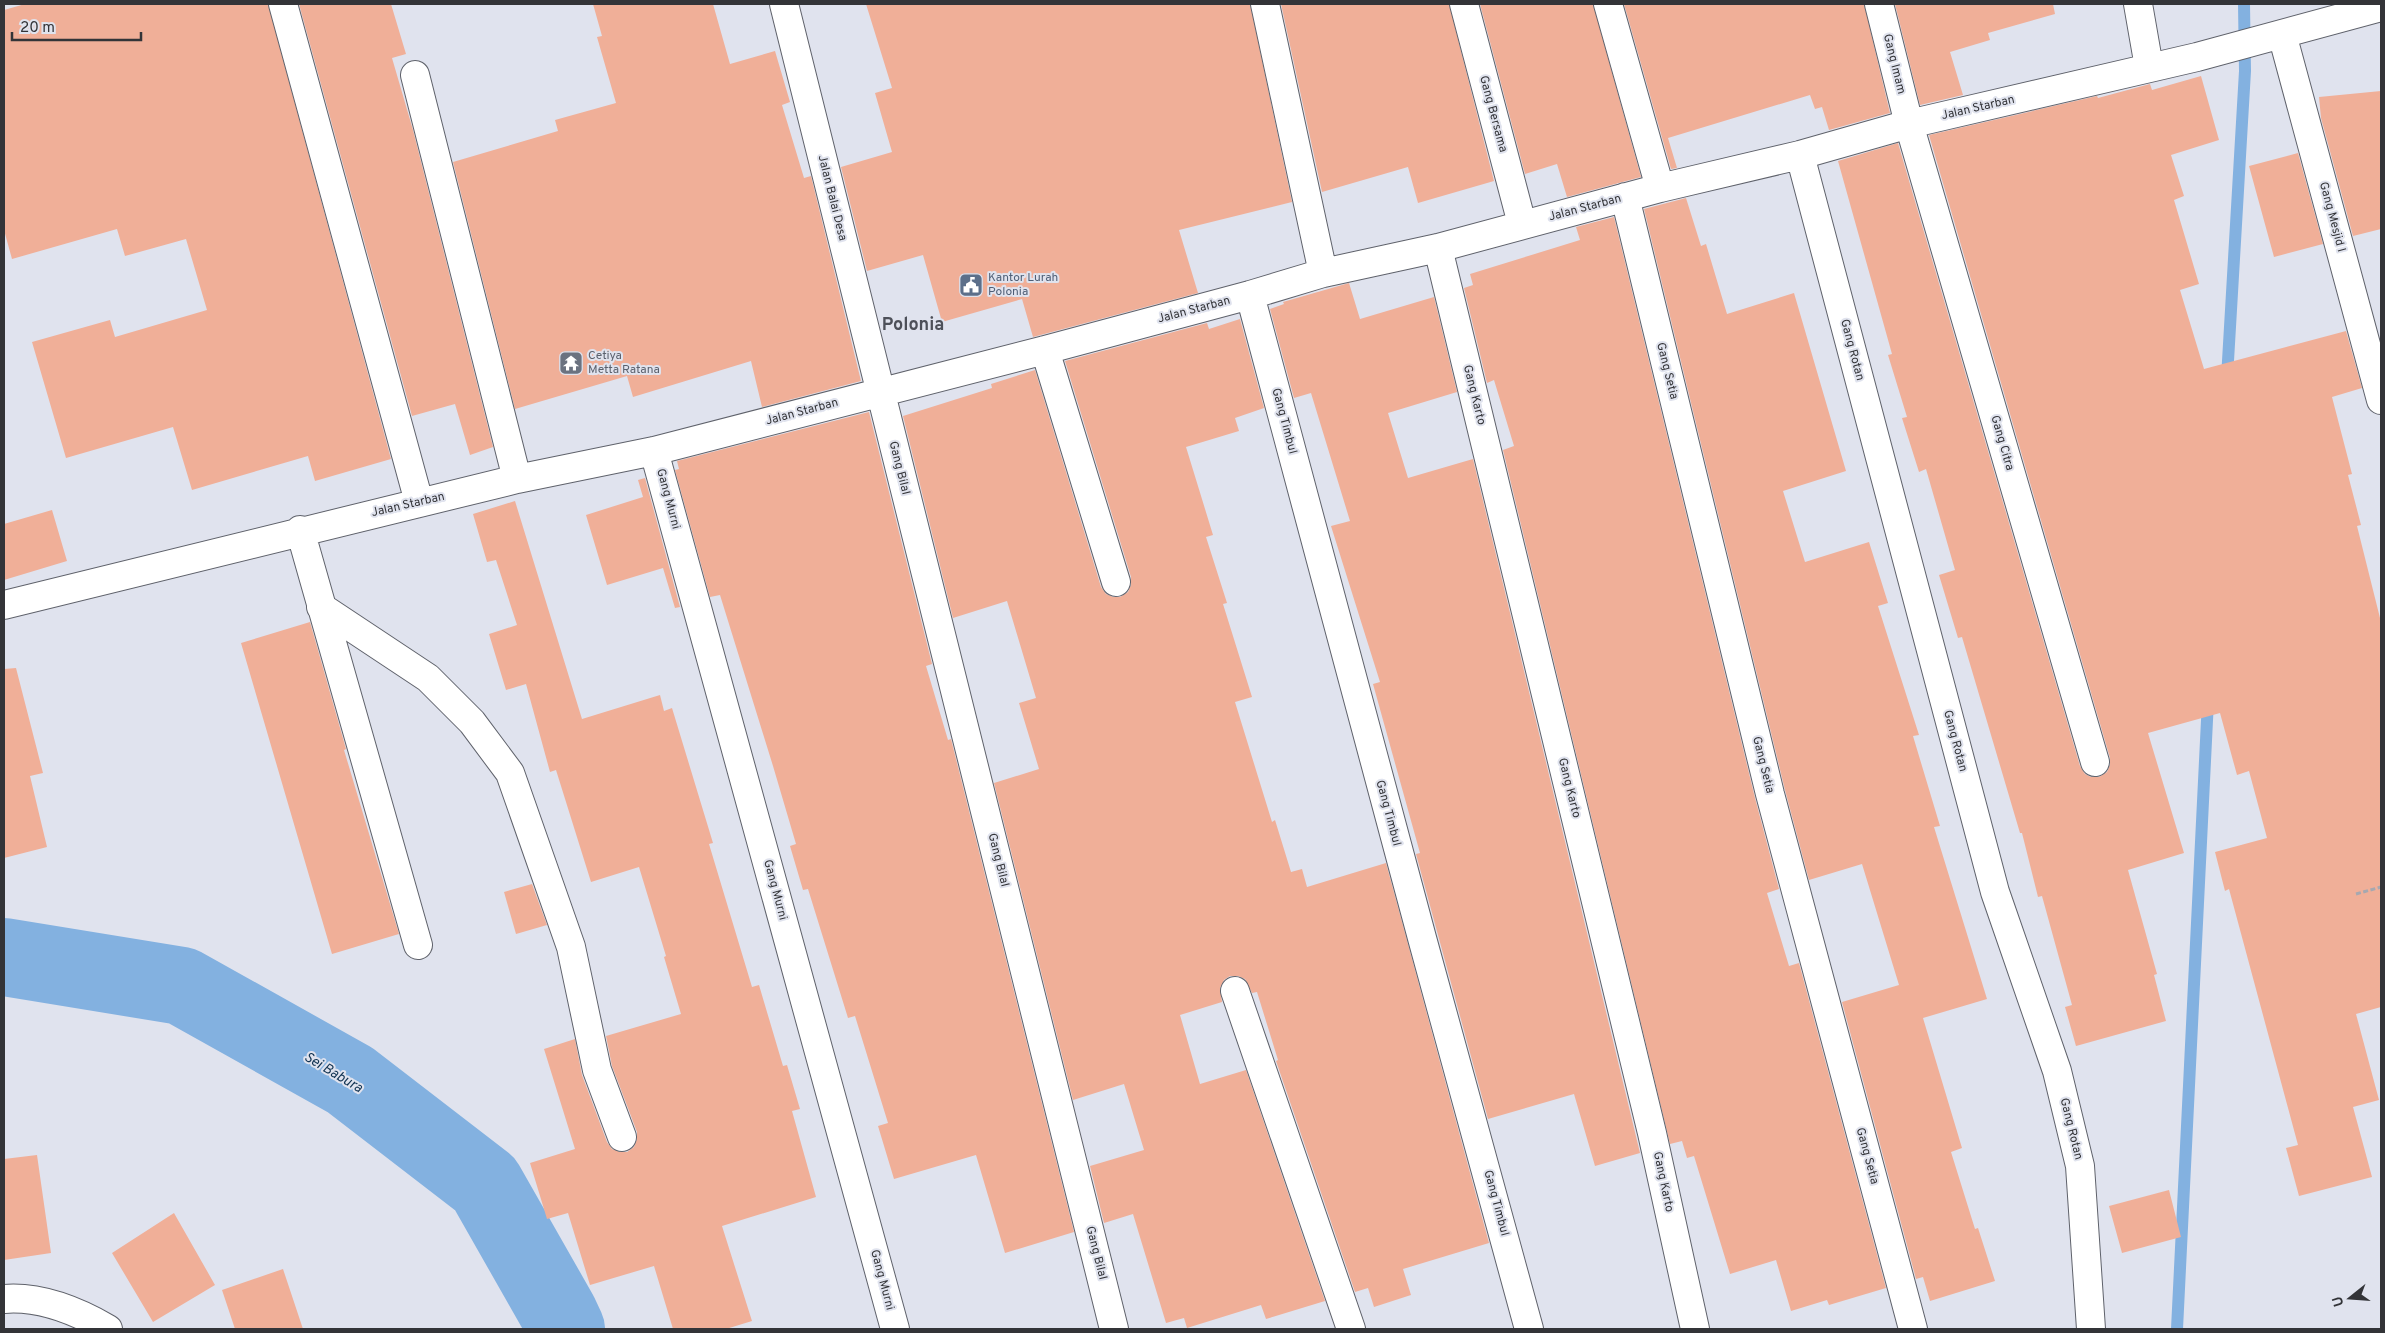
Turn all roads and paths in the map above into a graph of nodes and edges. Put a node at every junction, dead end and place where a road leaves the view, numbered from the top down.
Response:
1 (283, 4) edge
2 (784, 4) edge
3 (1265, 4) edge
4 (1464, 4) edge
5 (1608, 4) edge
6 (1879, 4) edge
7 (2138, 4) edge
8 (2381, 8) edge
9 (2282, 34) junction
10 (2149, 67) junction
11 (415, 75) dead end
12 (1909, 124) junction
13 (1800, 155) junction
14 (1660, 188) junction
15 (1625, 197) junction
16 (1522, 224) junction
17 (1438, 248) junction
18 (1323, 273) junction
19 (1250, 295) junction
20 (1045, 350) junction
21 (880, 392) junction
22 (2381, 400) edge
23 (654, 450) junction
24 (517, 479) junction
25 (419, 502) junction
26 (300, 530) junction
27 (1116, 582) dead end
28 (4, 605) edge
29 (322, 607) junction
30 (2095, 762) dead end
31 (2381, 887) edge
32 (2356, 894) dead end
33 (418, 945) dead end
34 (1235, 991) dead end
35 (622, 1137) dead end
36 (4, 1299) edge
37 (108, 1329) edge
38 (895, 1329) edge
39 (1114, 1329) edge
40 (1351, 1329) edge
41 (1529, 1329) edge
42 (1695, 1329) edge
43 (1913, 1329) edge
44 (2091, 1329) edge

1 - 25 street
2 - 21 street, Jalan Balai Desa
3 - 18 street
4 - 16 street, Gang Bersama
5 - 14 street
6 - 12 street, Gang Imam
7 - 10 street
8 - 9 street, Jalan Starban
9 - 10 street, Jalan Starban
9 - 22 street, Gang Mesjid I
10 - 12 street, Jalan Starban
11 - 24 street
12 - 13 street, Jalan Starban
12 - 30 street, Gang Citra
13 - 14 street, Jalan Starban
13 - 44 street, Gang Rotan
14 - 15 street, Jalan Starban
15 - 16 street, Jalan Starban
15 - 43 street, Gang Setia
16 - 17 street, Jalan Starban
17 - 18 street, Jalan Starban
17 - 42 street, Gang Karto
18 - 19 street, Jalan Starban
19 - 20 street, Jalan Starban
19 - 41 street, Gang Timbul
20 - 21 street, Jalan Starban
20 - 27 street
21 - 23 street, Jalan Starban
21 - 39 street, Gang Bilal
23 - 24 street, Jalan Starban
23 - 38 street, Gang Murni
24 - 25 street, Jalan Starban
25 - 26 street, Jalan Starban
26 - 28 street, Jalan Starban
26 - 29 street
29 - 33 street
29 - 35 street
31 - 32 path
34 - 40 street
36 - 37 street

